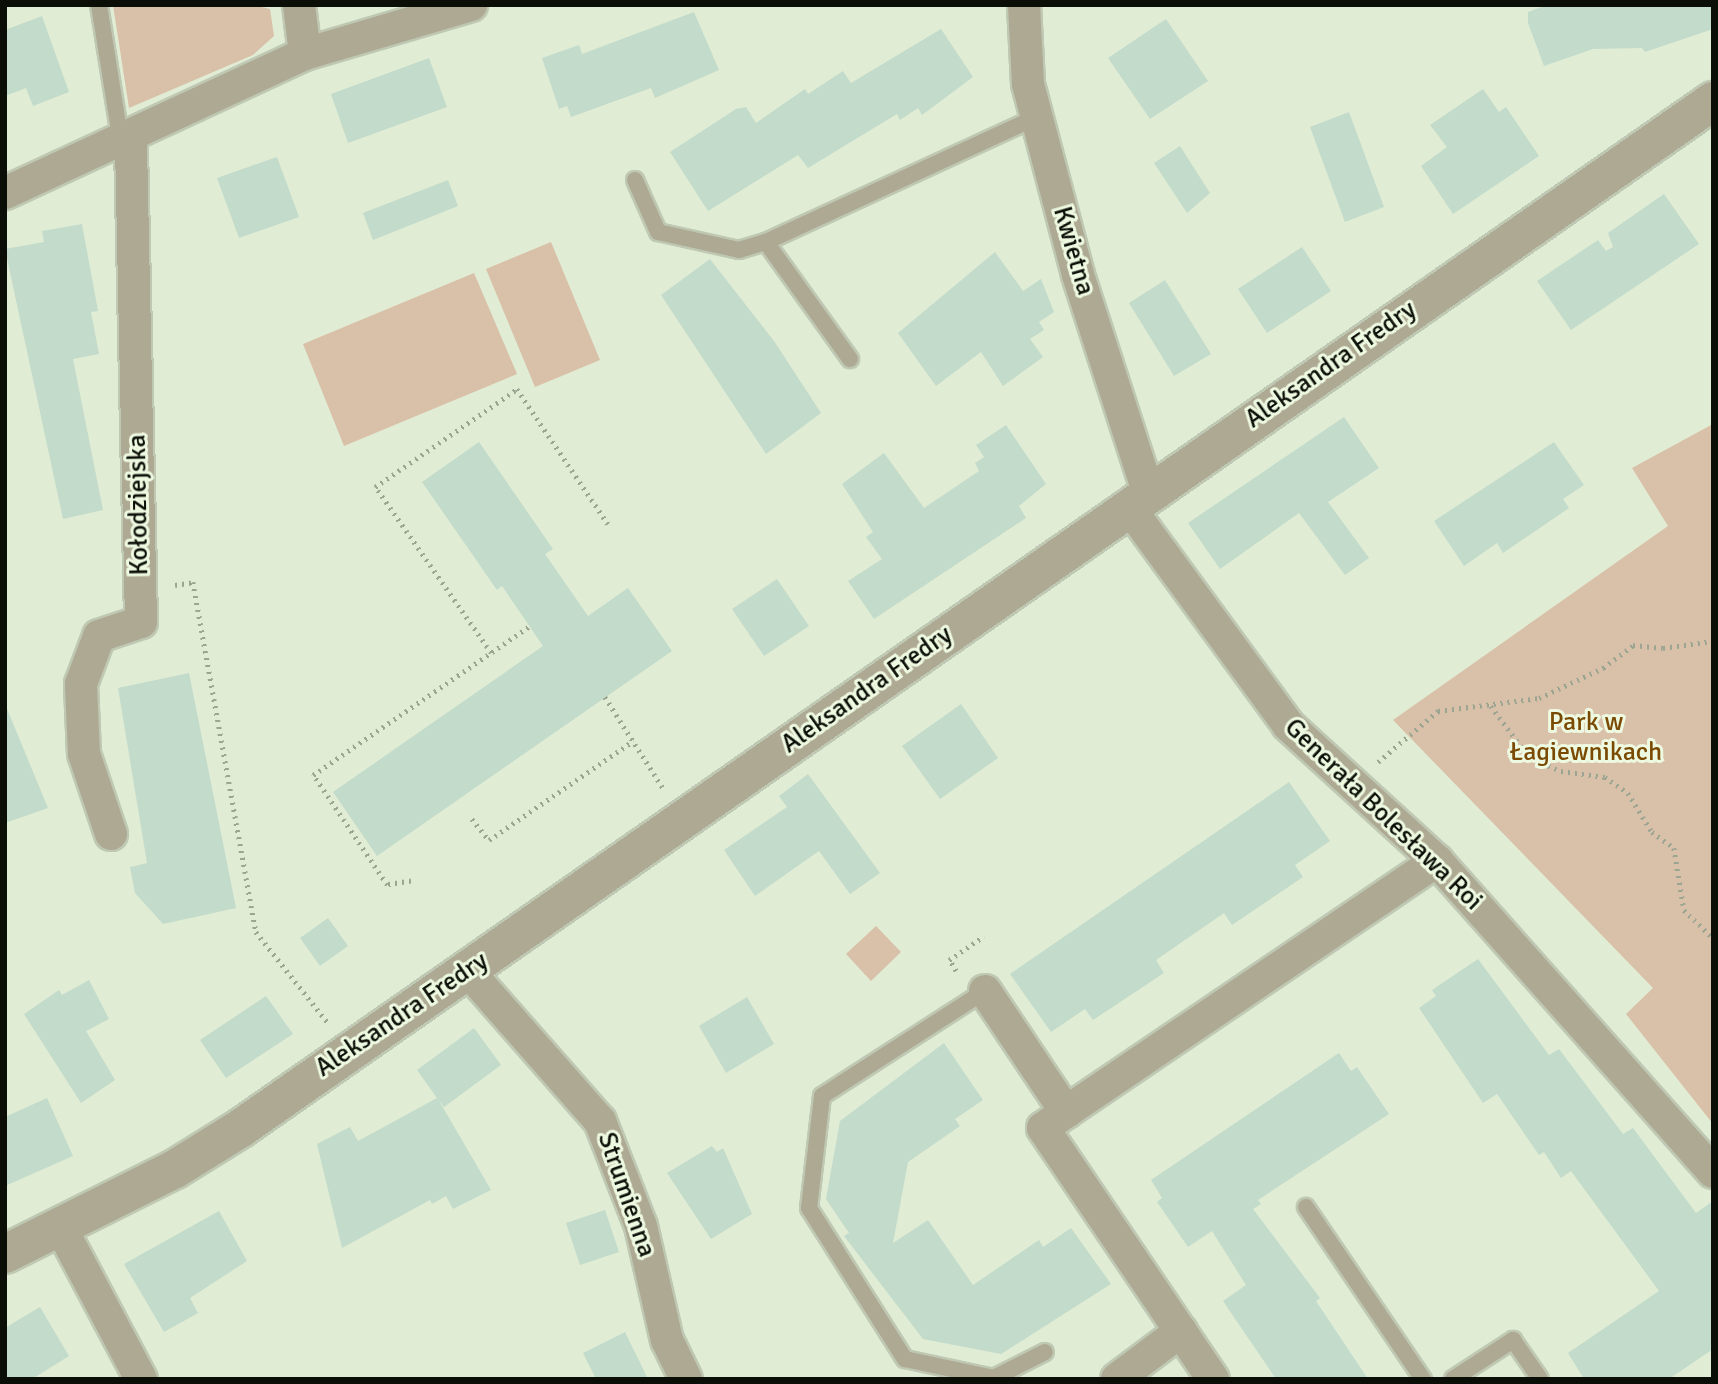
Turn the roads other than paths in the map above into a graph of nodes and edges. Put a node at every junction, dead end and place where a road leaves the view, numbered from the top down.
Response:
1 (99, 5) edge
2 (299, 5) edge
3 (471, 5) edge
4 (1024, 5) edge
5 (306, 54) junction
6 (1713, 101) edge
7 (1037, 117) junction
8 (126, 140) junction
9 (635, 180) dead end
10 (5, 193) edge
11 (766, 242) junction
12 (850, 359) dead end
13 (1138, 499) junction
14 (111, 834) dead end
15 (1437, 861) junction
16 (468, 971) junction
17 (985, 990) joint
18 (1066, 1112) junction
19 (1713, 1172) edge
20 (1306, 1207) dead end
21 (61, 1228) junction
22 (5, 1254) edge
23 (1181, 1331) junction
24 (1045, 1352) dead end
25 (141, 1379) edge
26 (686, 1379) edge
27 (1117, 1379) edge
28 (1213, 1379) edge
29 (1423, 1379) edge
30 (1453, 1379) edge
31 (1540, 1379) edge

1 - 8 lane
2 - 5 street
3 - 5 street
4 - 7 street, Kwietna
5 - 8 street
6 - 13 street, Aleksandra Fredry
7 - 11 lane
7 - 13 street, Kwietna
8 - 10 street
8 - 14 street, Kołodziejska
9 - 11 lane
11 - 12 lane
13 - 15 street, Generała Bolesława Roi
13 - 16 street, Aleksandra Fredry
15 - 18 street
15 - 19 street, Generała Bolesława Roi
16 - 21 street, Aleksandra Fredry
16 - 26 street, Strumienna
17 - 18 street
17 - 24 lane
18 - 23 street
20 - 29 lane
21 - 22 street, Aleksandra Fredry
21 - 25 street
23 - 27 street
23 - 28 street
30 - 31 lane

